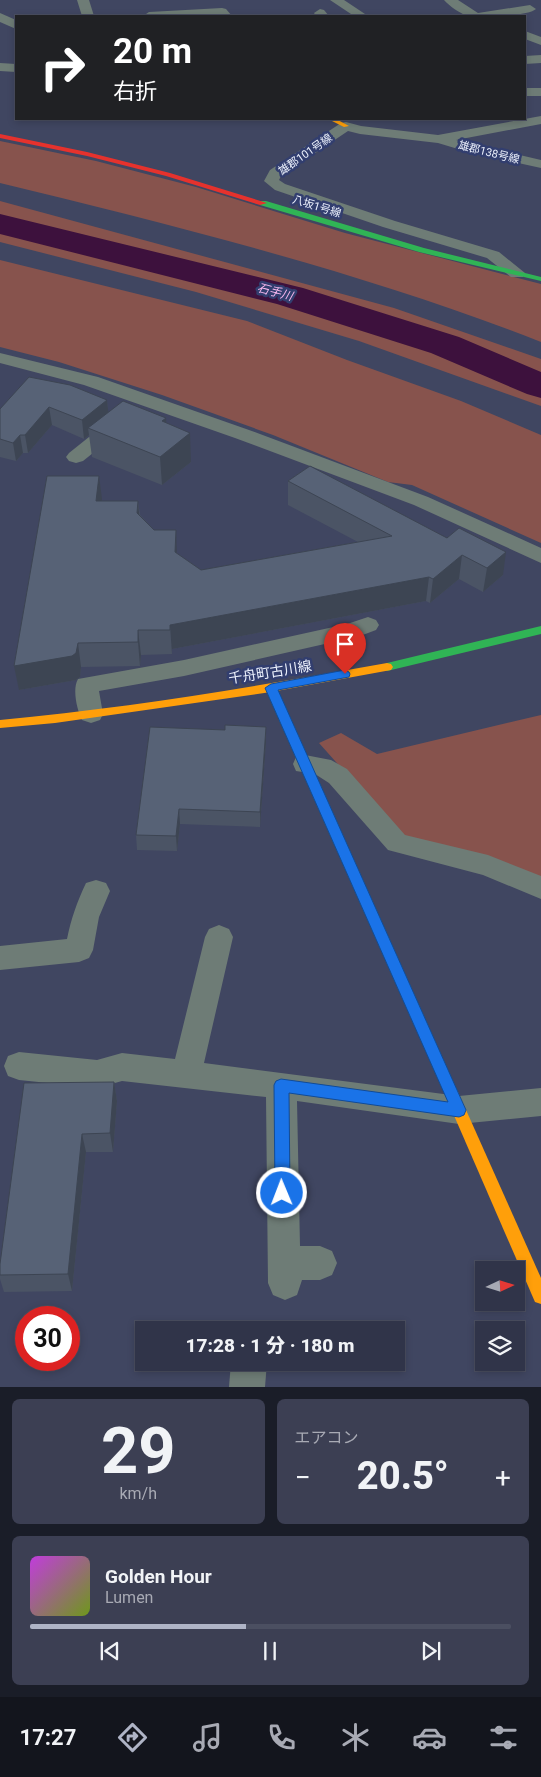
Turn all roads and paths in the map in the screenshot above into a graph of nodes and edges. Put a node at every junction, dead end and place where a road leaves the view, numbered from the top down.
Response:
1 (83, 0) edge
2 (336, 0) edge
3 (450, 0) edge
4 (222, 9) edge
5 (530, 9) dead end
6 (88, 15) edge
7 (159, 15) edge
8 (360, 15) edge
9 (473, 15) edge
10 (486, 15) edge
11 (0, 17) edge
12 (15, 24) edge
13 (526, 35) edge
14 (541, 41) edge
15 (541, 59) edge
16 (526, 60) edge
17 (0, 67) edge
18 (15, 68) edge
19 (526, 92) edge
20 (541, 92) edge
21 (333, 120) edge
22 (541, 120) edge
23 (515, 124) junction
24 (377, 125) edge
25 (346, 126) junction
26 (541, 130) edge
27 (4, 136) edge
28 (438, 138) junction
29 (541, 164) edge
30 (517, 273) junction
31 (541, 278) edge
32 (0, 358) edge
33 (0, 368) edge
34 (64, 374) junction
35 (147, 400) junction
36 (76, 457) dead end
37 (541, 556) edge
38 (368, 625) dead end
39 (541, 630) edge
40 (271, 688) junction
41 (91, 714) junction
42 (0, 724) edge
43 (305, 764) junction
44 (541, 888) edge
45 (96, 891) dead end
46 (219, 937) dead end
47 (0, 958) edge
48 (18, 1066) dead end
49 (186, 1074) junction
50 (281, 1085) junction
51 (541, 1102) edge
52 (459, 1110) junction
53 (320, 1263) dead end
54 (541, 1296) edge
55 (248, 1371) edge
56 (247, 1387) edge

1 - 6 street
2 - 8 street
3 - 9 street
4 - 7 street
5 - 10 street
11 - 12 street
13 - 14 street
15 - 16 street
17 - 18 street
19 - 20 street
21 - 25 street
22 - 23 street, 雄郡101号線
23 - 26 street
23 - 28 street, 雄郡101号線
24 - 25 street, 雄郡101号線
24 - 28 street, 雄郡101号線
25 - 30 street, 雄郡101号線
27 - 30 street, 八坂1号線
28 - 29 street, 雄郡138号線
30 - 31 street, 八坂1号線
32 - 34 street
33 - 34 street
34 - 35 street
35 - 36 street
35 - 37 street
38 - 41 street
39 - 40 street, 千舟町古川線
40 - 41 street, 千舟町古川線
40 - 43 street
41 - 42 street, 千舟町古川線
43 - 44 street
43 - 52 street
45 - 47 street
46 - 49 street
48 - 49 street
49 - 50 street
50 - 52 street
50 - 53 street
51 - 52 street
52 - 54 street
55 - 56 street

